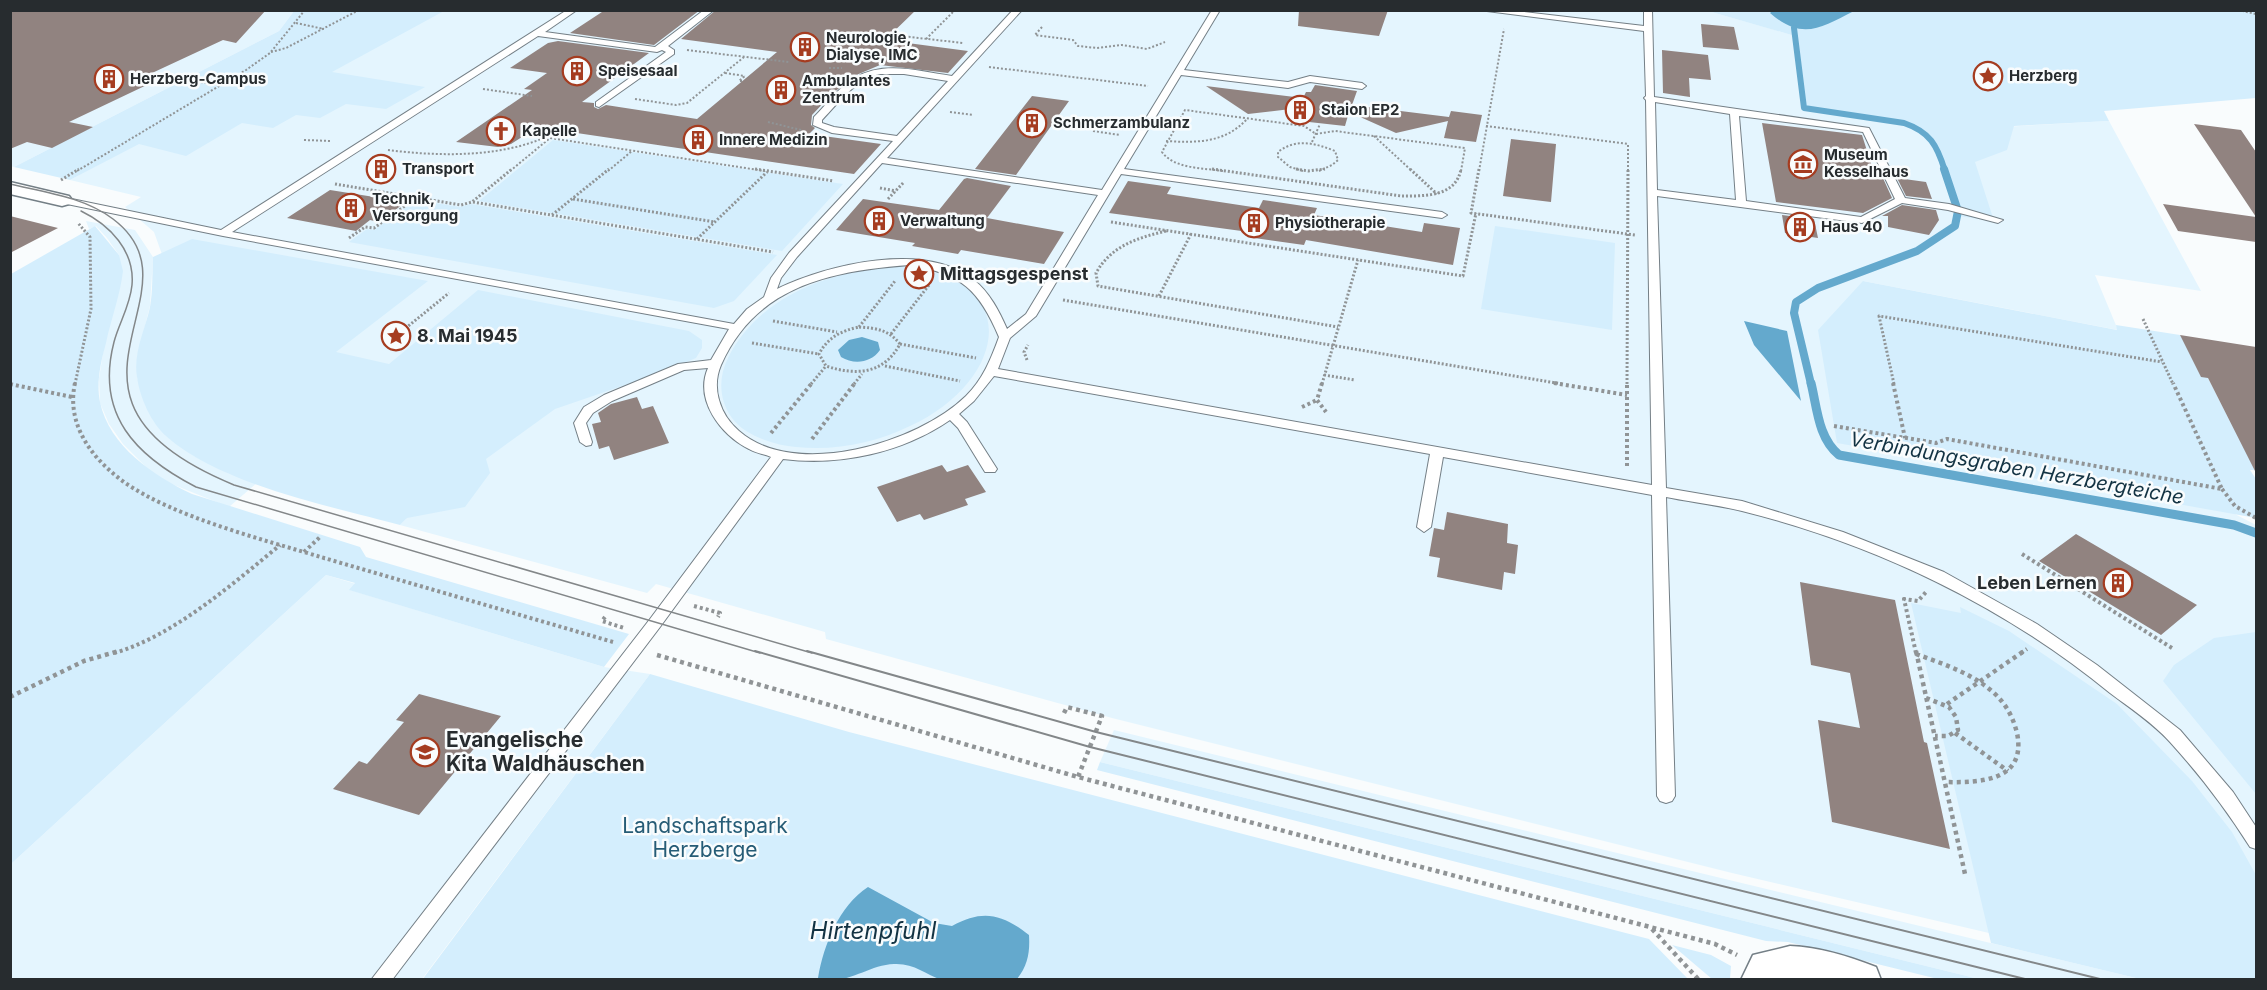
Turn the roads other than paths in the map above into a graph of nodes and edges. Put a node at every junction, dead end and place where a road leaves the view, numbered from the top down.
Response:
1 (573, 10) edge
2 (710, 10) edge
3 (1018, 10) edge
4 (1216, 10) edge
5 (1483, 10) edge
6 (1648, 10) edge
7 (1647, 29) junction
8 (537, 33) junction
9 (662, 46) junction
10 (1179, 72) junction
11 (953, 79) junction
12 (1362, 86) dead end
13 (1648, 98) junction
14 (599, 104) dead end
15 (1734, 112) junction
16 (898, 140) junction
17 (879, 160) junction
18 (1118, 171) junction
19 (10, 188) edge
20 (1652, 192) junction
21 (1104, 193) junction
22 (62, 200) joint
23 (1901, 200) junction
24 (1741, 204) junction
25 (1442, 215) dead end
26 (1998, 220) dead end
27 (223, 233) junction
28 (769, 296) junction
29 (734, 327) junction
30 (1005, 336) junction
31 (716, 363) junction
32 (995, 367) junction
33 (951, 414) junction
34 (586, 442) dead end
35 (1437, 452) junction
36 (780, 454) junction
37 (990, 469) dead end
38 (1660, 490) junction
39 (1424, 527) dead end
40 (1666, 796) dead end
41 (2256, 841) edge
42 (1763, 974) edge
43 (380, 980) edge
44 (1862, 980) edge

1 - 8 lane
2 - 9 lane
3 - 11 lane
4 - 10 lane
5 - 7 lane
6 - 7 lane
7 - 13 lane
8 - 9 lane
8 - 27 lane
9 - 14 lane
10 - 12 lane
10 - 18 lane
11 - 16 lane
11 - 16 lane
13 - 15 lane
13 - 20 lane
15 - 23 lane
15 - 24 lane
16 - 17 lane
17 - 21 lane
17 - 28 lane
18 - 21 lane
18 - 25 lane
19 - 22 street
20 - 24 lane
20 - 38 lane
21 - 30 lane
22 - 27 lane
23 - 24 lane
23 - 26 lane
27 - 29 lane
28 - 29 lane
28 - 30 lane
29 - 31 lane
30 - 32 lane
31 - 34 lane
31 - 36 lane
32 - 33 lane
32 - 35 lane
33 - 36 lane
33 - 37 lane
35 - 38 lane
35 - 39 lane
36 - 43 lane
38 - 40 lane
38 - 41 lane
42 - 44 street

